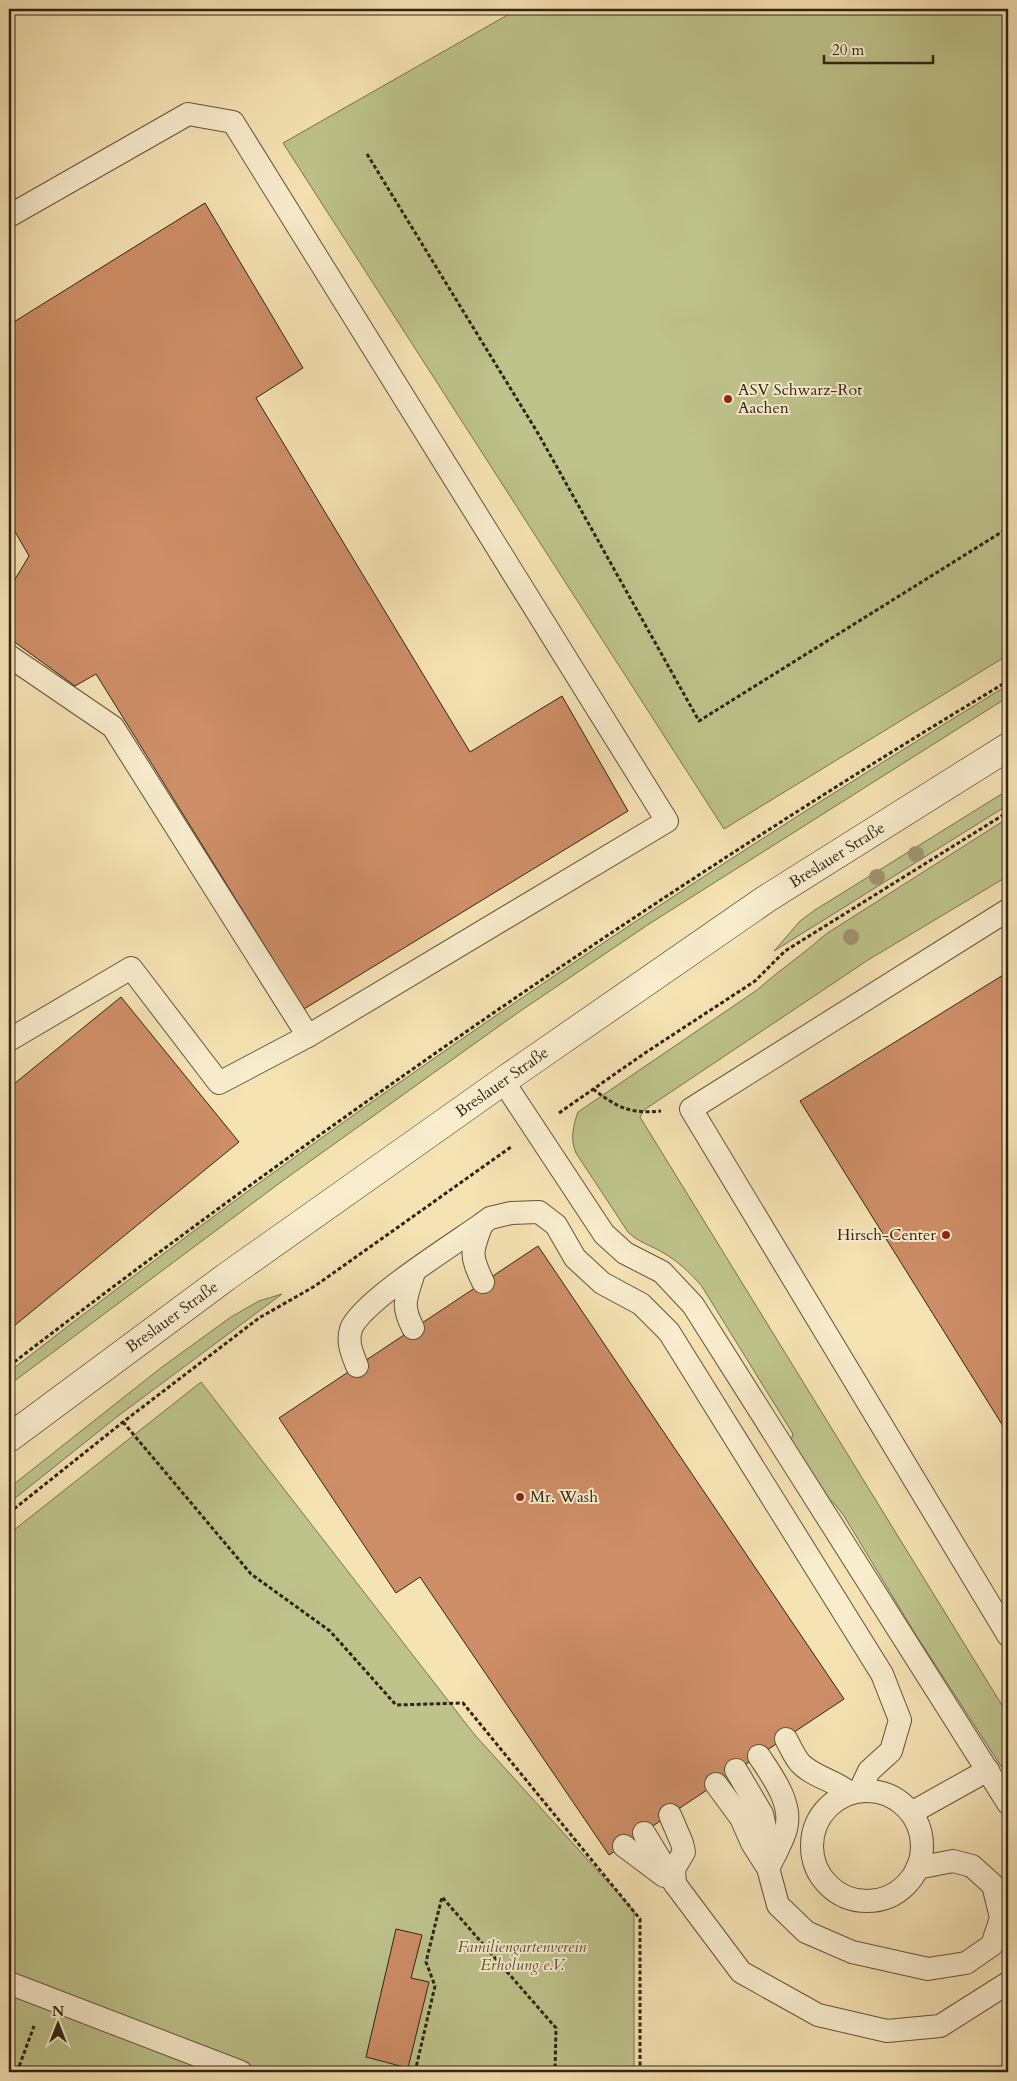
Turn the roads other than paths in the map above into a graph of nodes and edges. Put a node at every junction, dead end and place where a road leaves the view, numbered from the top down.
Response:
1 (9, 216) edge
2 (9, 656) edge
3 (1008, 747) edge
4 (1008, 910) edge
5 (308, 1036) junction
6 (9, 1040) edge
7 (503, 1081) junction
8 (482, 1224) junction
9 (414, 1272) junction
10 (483, 1282) dead end
11 (413, 1328) dead end
12 (357, 1366) dead end
13 (9, 1438) edge
14 (1008, 1635) edge
15 (786, 1739) dead end
16 (759, 1756) dead end
17 (736, 1770) dead end
18 (988, 1770) junction
19 (716, 1784) dead end
20 (855, 1792) junction
21 (1008, 1803) edge
22 (912, 1813) junction
23 (670, 1815) dead end
24 (644, 1833) dead end
25 (624, 1846) dead end
26 (768, 1868) junction
27 (917, 1868) junction
28 (675, 1884) junction
29 (9, 1983) edge
30 (1008, 1983) edge
31 (241, 2072) edge

1 - 5 lane
2 - 5 lane
3 - 7 main road, Breslauer Straße
4 - 14 lane
5 - 6 lane
7 - 13 main road, Breslauer Straße
7 - 18 lane
8 - 9 lane
8 - 10 lane
8 - 20 lane
9 - 11 lane
9 - 12 lane
15 - 20 lane
16 - 26 lane
17 - 26 lane
18 - 21 lane
18 - 22 lane
19 - 26 lane
20 - 22 lane
20 - 27 lane
22 - 27 lane
23 - 28 lane
24 - 28 lane
25 - 28 lane
26 - 27 lane
28 - 30 lane
29 - 31 lane

